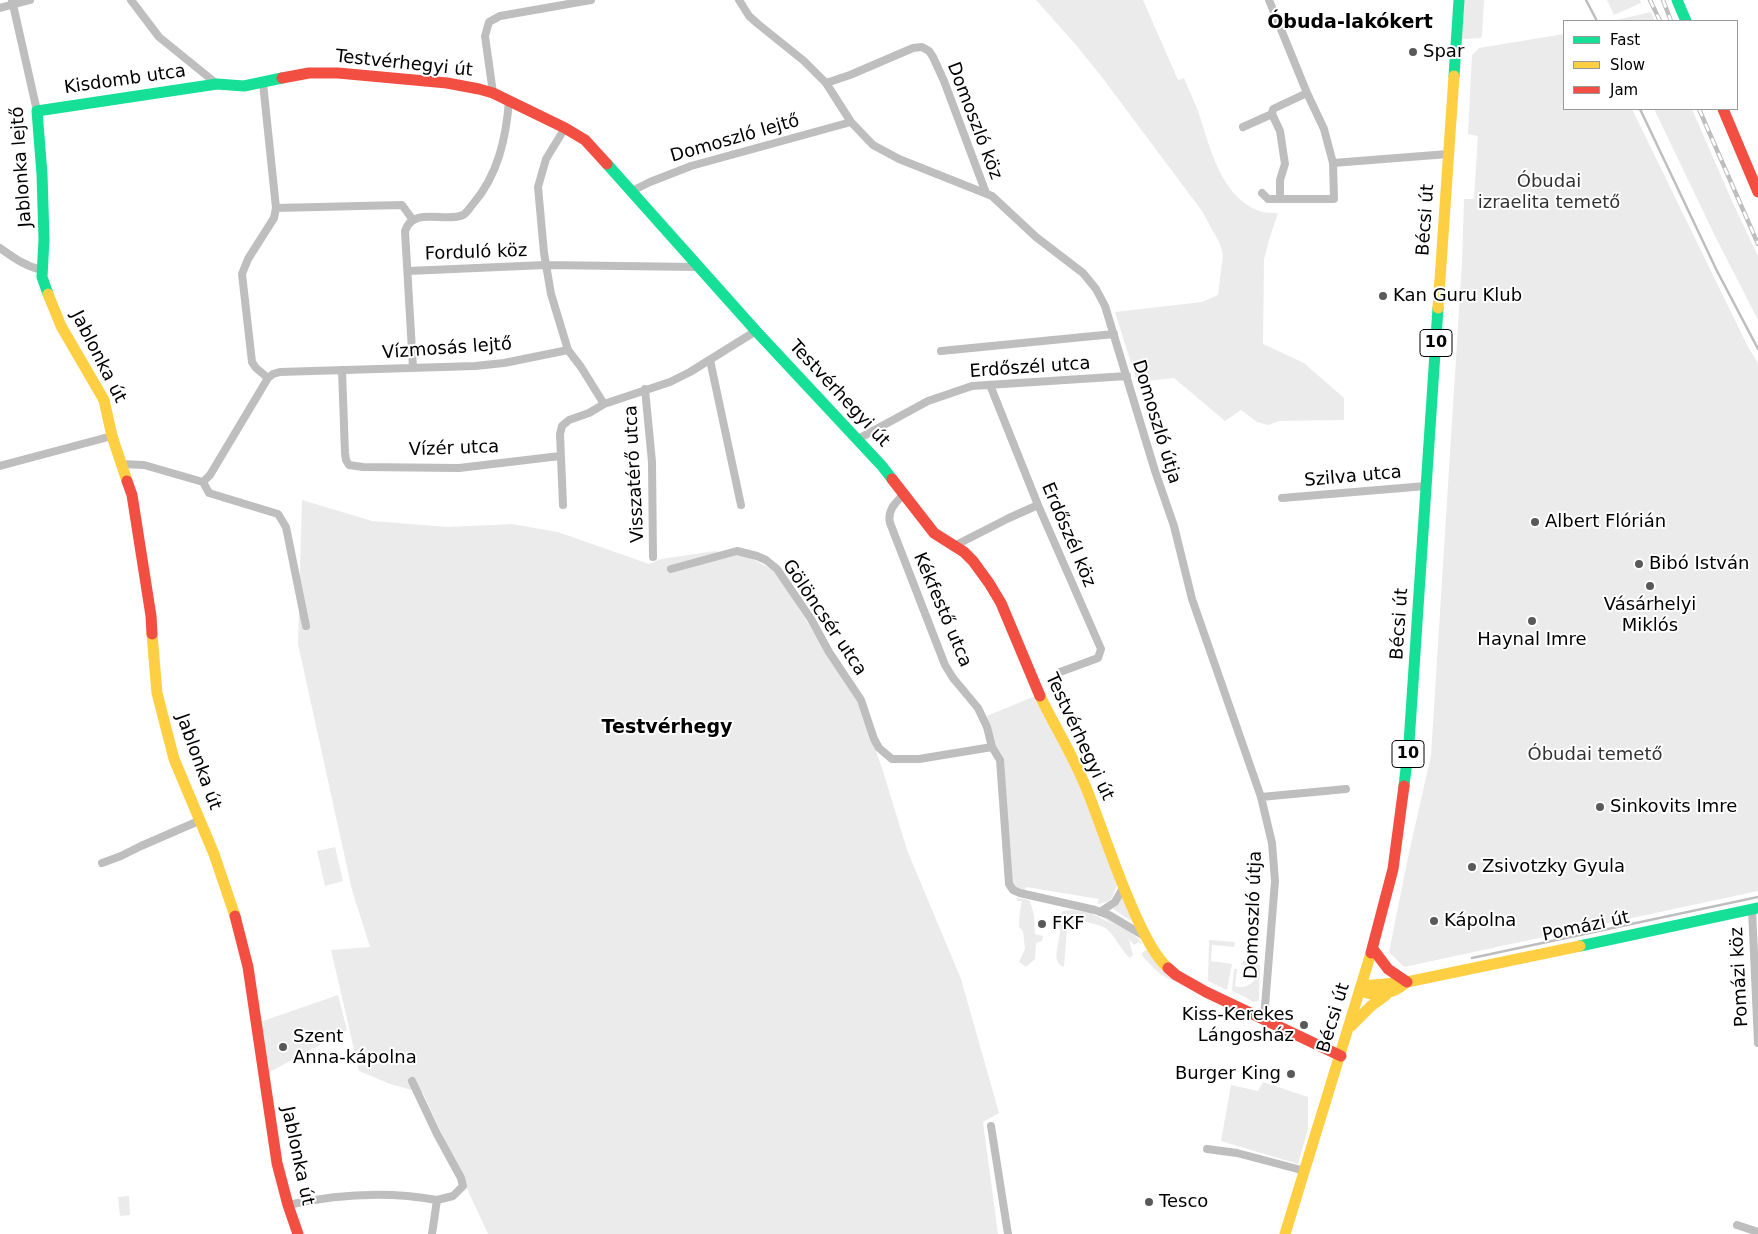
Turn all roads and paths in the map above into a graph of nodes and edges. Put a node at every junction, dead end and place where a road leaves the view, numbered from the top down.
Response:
1 (30, 0) edge
2 (131, 0) edge
3 (591, 0) edge
4 (740, 0) edge
5 (1269, 0) edge
6 (1459, 0) edge
7 (1677, 0) edge
8 (13, 2) edge
9 (0, 8) edge
10 (1686, 20) edge
11 (826, 83) junction
12 (218, 84) junction
13 (263, 84) junction
14 (1307, 93) junction
15 (493, 94) junction
16 (508, 101) junction
17 (1723, 110) edge
18 (37, 111) junction
19 (1272, 114) junction
20 (852, 122) junction
21 (1243, 127) dead end
22 (565, 128) junction
23 (1448, 154) junction
24 (1333, 162) junction
25 (630, 192) junction
26 (1758, 192) edge
27 (986, 193) junction
28 (1262, 193) dead end
29 (1280, 199) junction
30 (276, 208) junction
31 (413, 220) junction
32 (0, 248) edge
33 (545, 265) junction
34 (698, 267) junction
35 (42, 270) junction
36 (408, 271) junction
37 (756, 331) junction
38 (1114, 334) junction
39 (568, 350) junction
40 (941, 351) dead end
41 (710, 360) junction
42 (413, 368) junction
43 (342, 370) junction
44 (1127, 376) junction
45 (268, 378) junction
46 (990, 385) junction
47 (645, 389) junction
48 (604, 404) junction
49 (112, 436) junction
50 (858, 439) junction
51 (560, 456) junction
52 (120, 464) junction
53 (0, 466) edge
54 (203, 482) junction
55 (1426, 486) junction
56 (905, 493) junction
57 (1282, 498) dead end
58 (563, 505) dead end
59 (741, 505) dead end
60 (1038, 505) junction
61 (954, 546) junction
62 (653, 557) dead end
63 (671, 568) dead end
64 (306, 626) dead end
65 (1060, 672) dead end
66 (992, 747) junction
67 (1346, 789) dead end
68 (1260, 796) junction
69 (201, 820) junction
70 (102, 863) dead end
71 (1123, 888) junction
72 (1755, 909) edge
73 (1100, 912) junction
74 (1146, 937) junction
75 (1373, 949) junction
76 (1388, 969) junction
77 (1407, 982) junction
78 (1361, 988) junction
79 (1386, 989) junction
80 (1264, 1019) junction
81 (1350, 1028) junction
82 (1758, 1043) edge
83 (1341, 1056) junction
84 (412, 1081) dead end
85 (991, 1126) dead end
86 (1207, 1149) dead end
87 (1305, 1171) junction
88 (438, 1200) junction
89 (288, 1205) junction
90 (1737, 1225) dead end
91 (1758, 1232) edge
92 (298, 1234) edge
93 (432, 1234) edge
94 (1008, 1234) edge
95 (1285, 1234) edge

1 - 8 street
2 - 12 street
3 - 15 street
4 - 11 street, Domoszló útja
5 - 14 street
6 - 23 street, Bécsi út / 10
7 - 10 street
8 - 9 street
8 - 18 street, Jablonka lejtő
11 - 20 street, Domoszló útja
11 - 27 street, Domoszló köz
12 - 13 street, Testvérhegyi út
12 - 18 street, Kisdomb utca
13 - 15 street, Testvérhegyi út
13 - 30 street
14 - 19 street
14 - 24 street
15 - 16 street, Testvérhegyi út
16 - 22 street, Testvérhegyi út
16 - 31 street
17 - 26 street
18 - 35 street, Jablonka lejtő
19 - 21 street
19 - 29 street
20 - 25 street, Domoszló lejtő
20 - 27 street, Domoszló útja
22 - 25 street, Testvérhegyi út
22 - 33 street
23 - 24 street
23 - 55 street, Bécsi út / 10
24 - 29 street
25 - 34 street, Testvérhegyi út
27 - 38 street, Domoszló útja
28 - 29 street
30 - 31 street
30 - 45 street
31 - 36 street
32 - 35 street
33 - 34 street
33 - 36 street, Forduló köz
33 - 39 street
34 - 37 street, Testvérhegyi út
35 - 49 street, Jablonka út
36 - 42 street
37 - 41 street, Visszatérő utca
37 - 50 street, Testvérhegyi út
38 - 40 street
38 - 44 street, Domoszló útja
39 - 42 street, Vízmosás lejtő
39 - 48 street
41 - 47 street, Visszatérő utca
41 - 59 street
42 - 43 street, Vízmosás lejtő
43 - 45 street, Vízmosás lejtő
43 - 51 street, Vízér utca
44 - 46 street, Erdőszél utca
44 - 68 street, Domoszló útja
45 - 54 street
46 - 50 street, Erdőszél utca
46 - 60 street, Erdőszél köz
47 - 48 street, Visszatérő utca
47 - 62 street, Visszatérő utca
48 - 51 street, Visszatérő utca
49 - 52 street, Jablonka út
49 - 53 street
50 - 56 street, Testvérhegyi út
51 - 58 street
52 - 54 street
52 - 69 street, Jablonka út
54 - 64 street
55 - 57 street, Szilva utca
55 - 75 street, Bécsi út / 10
56 - 61 street, Testvérhegyi út
56 - 66 street, Kékfestő utca
60 - 61 street
60 - 65 street, Erdőszél köz
61 - 71 street, Testvérhegyi út
63 - 66 street, Gölöncsér utca
66 - 73 street, Kékfestő utca
67 - 68 street
68 - 80 street, Domoszló útja
69 - 70 street
69 - 89 street, Jablonka út
71 - 73 street
71 - 74 street, Testvérhegyi út
72 - 77 street, Pomázi út
72 - 82 street, Pomázi köz
73 - 74 street, Kékfestő utca
74 - 80 street, Testvérhegyi út
75 - 76 street
75 - 78 street, Bécsi út / 10
76 - 77 street
76 - 79 street
77 - 79 street, Pomázi út
78 - 79 street, Pomázi út
78 - 81 street, Bécsi út / 10
79 - 81 street
80 - 83 street, Testvérhegyi út
81 - 83 street, Bécsi út / 10
83 - 87 street, Bécsi út / 10
84 - 88 street
85 - 94 street
86 - 87 street
87 - 95 street, Bécsi út / 10
88 - 89 street
88 - 93 street
89 - 92 street, Jablonka út
90 - 91 street

